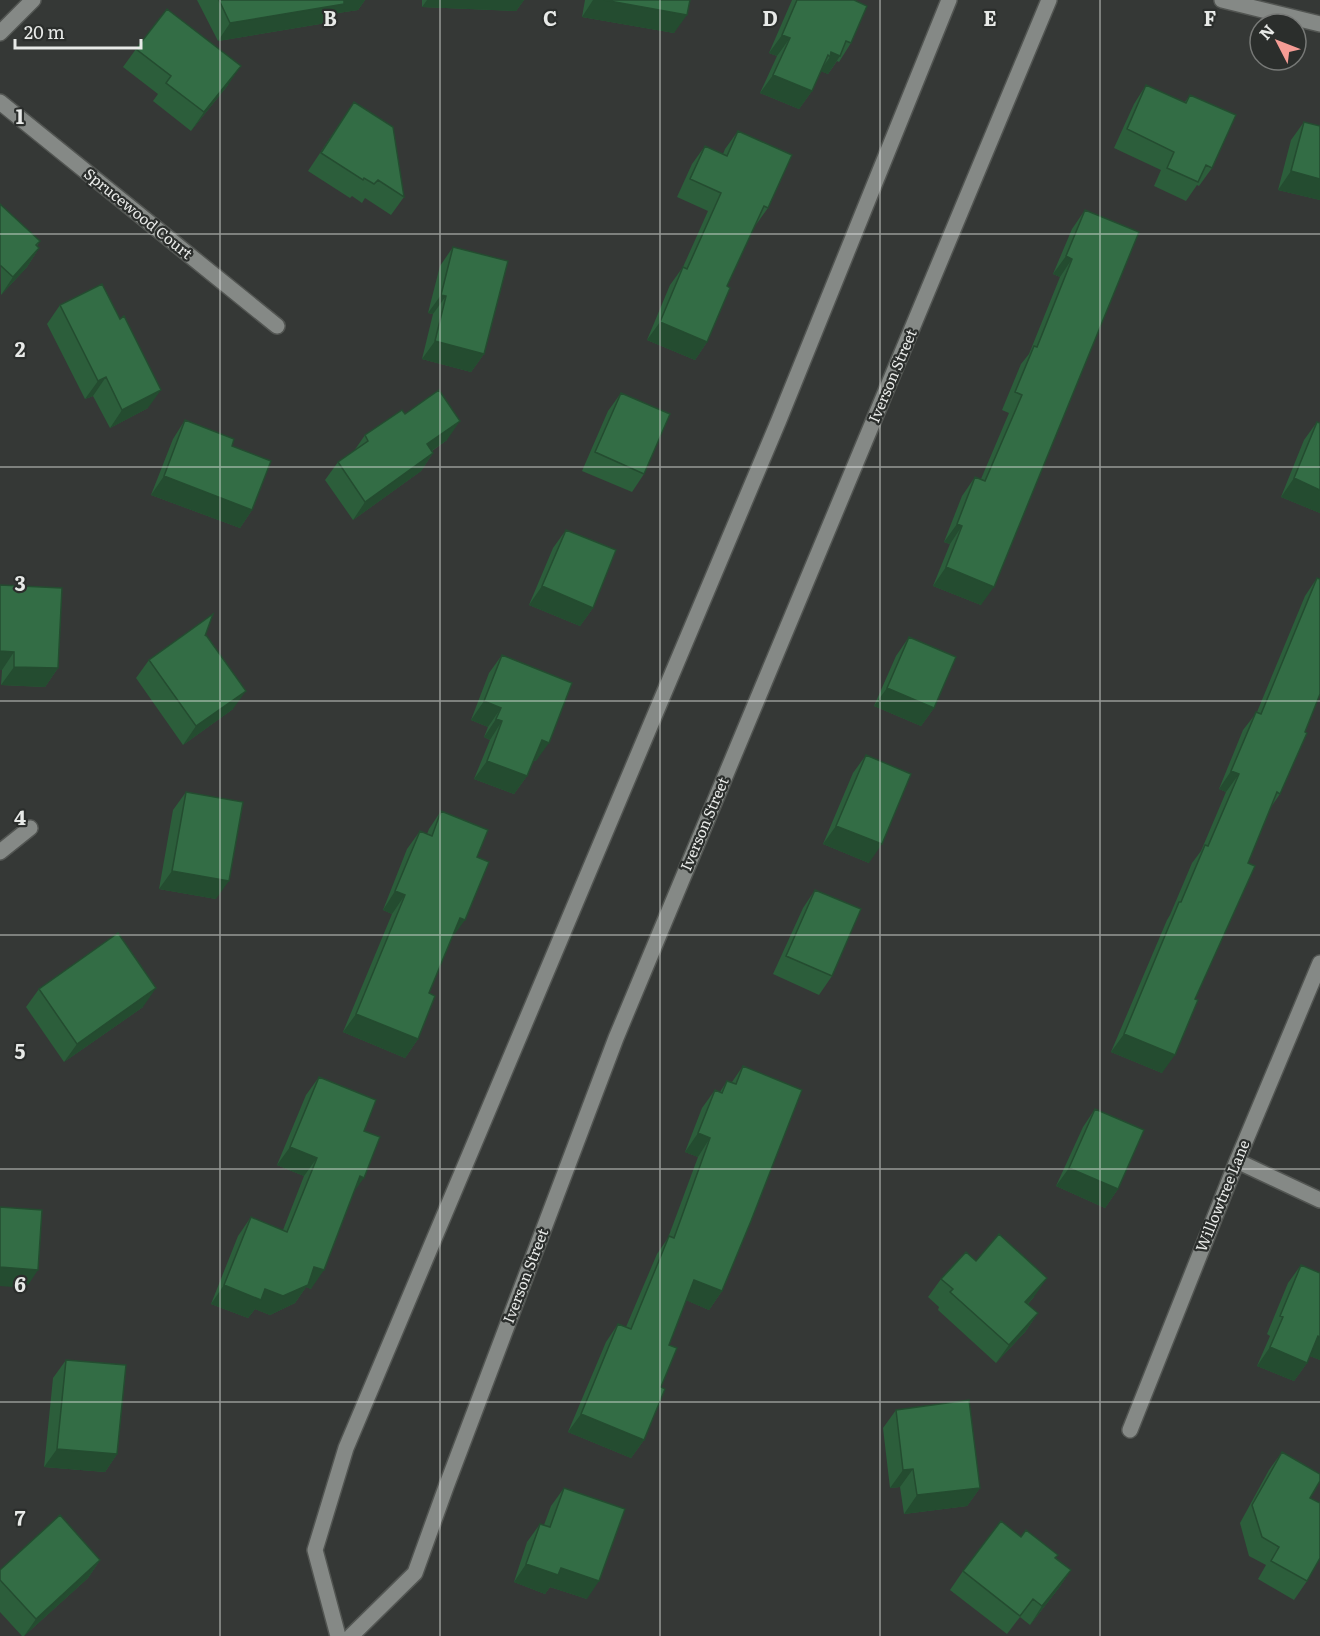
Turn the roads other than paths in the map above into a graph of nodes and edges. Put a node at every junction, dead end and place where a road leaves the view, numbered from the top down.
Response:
1 (33, 0) edge
2 (949, 0) edge
3 (1049, 0) edge
4 (1222, 0) edge
5 (1320, 24) edge
6 (0, 33) edge
7 (0, 102) edge
8 (277, 326) dead end
9 (30, 828) dead end
10 (0, 852) edge
11 (1320, 963) edge
12 (1237, 1161) junction
13 (1320, 1200) edge
14 (1130, 1430) dead end
15 (338, 1636) edge
16 (351, 1636) edge

1 - 6 street
2 - 15 street
3 - 16 street, Iverson Street
4 - 5 street
7 - 8 street, Sprucewood Court
9 - 10 street
11 - 12 street, Willowtree Lane
12 - 13 street
12 - 14 street, Willowtree Lane

